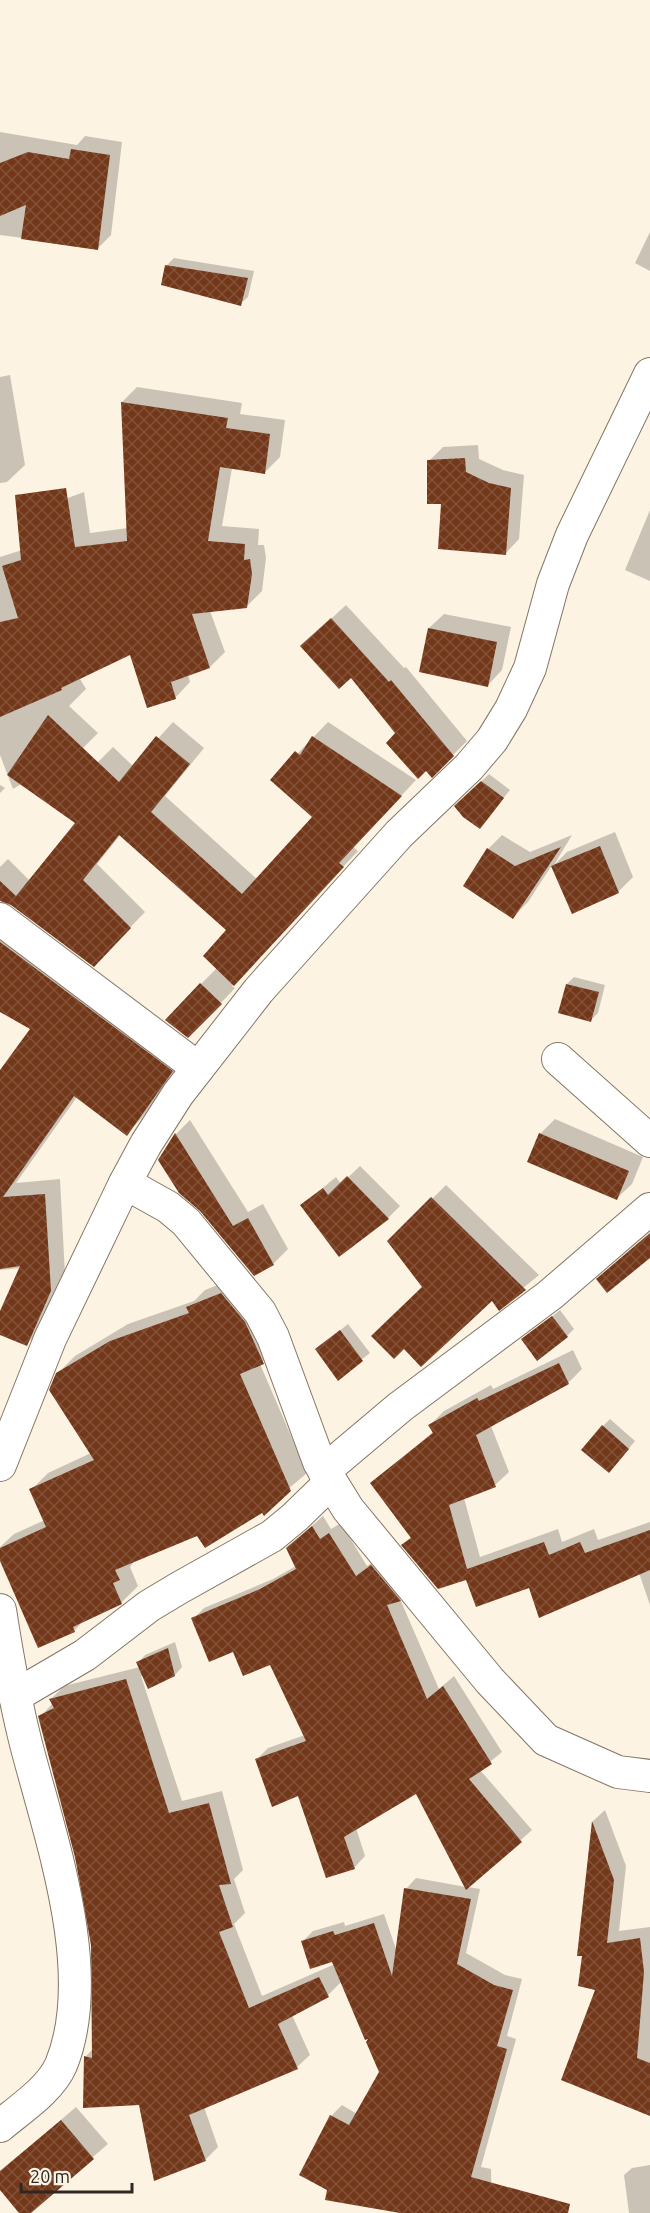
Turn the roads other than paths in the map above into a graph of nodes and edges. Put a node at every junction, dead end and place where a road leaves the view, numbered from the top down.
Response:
1 (650, 374) edge
2 (0, 919) edge
3 (558, 1059) dead end
4 (198, 1068) junction
5 (650, 1141) edge
6 (125, 1183) junction
7 (650, 1209) edge
8 (0, 1465) edge
9 (327, 1477) junction
10 (0, 1610) edge
11 (15, 1696) junction
12 (650, 1776) edge
13 (0, 2126) edge

1 - 4 street
2 - 4 street
3 - 5 street
4 - 6 street
6 - 8 street
6 - 9 street
7 - 9 street
9 - 11 street
9 - 12 street
10 - 11 street
11 - 13 street

